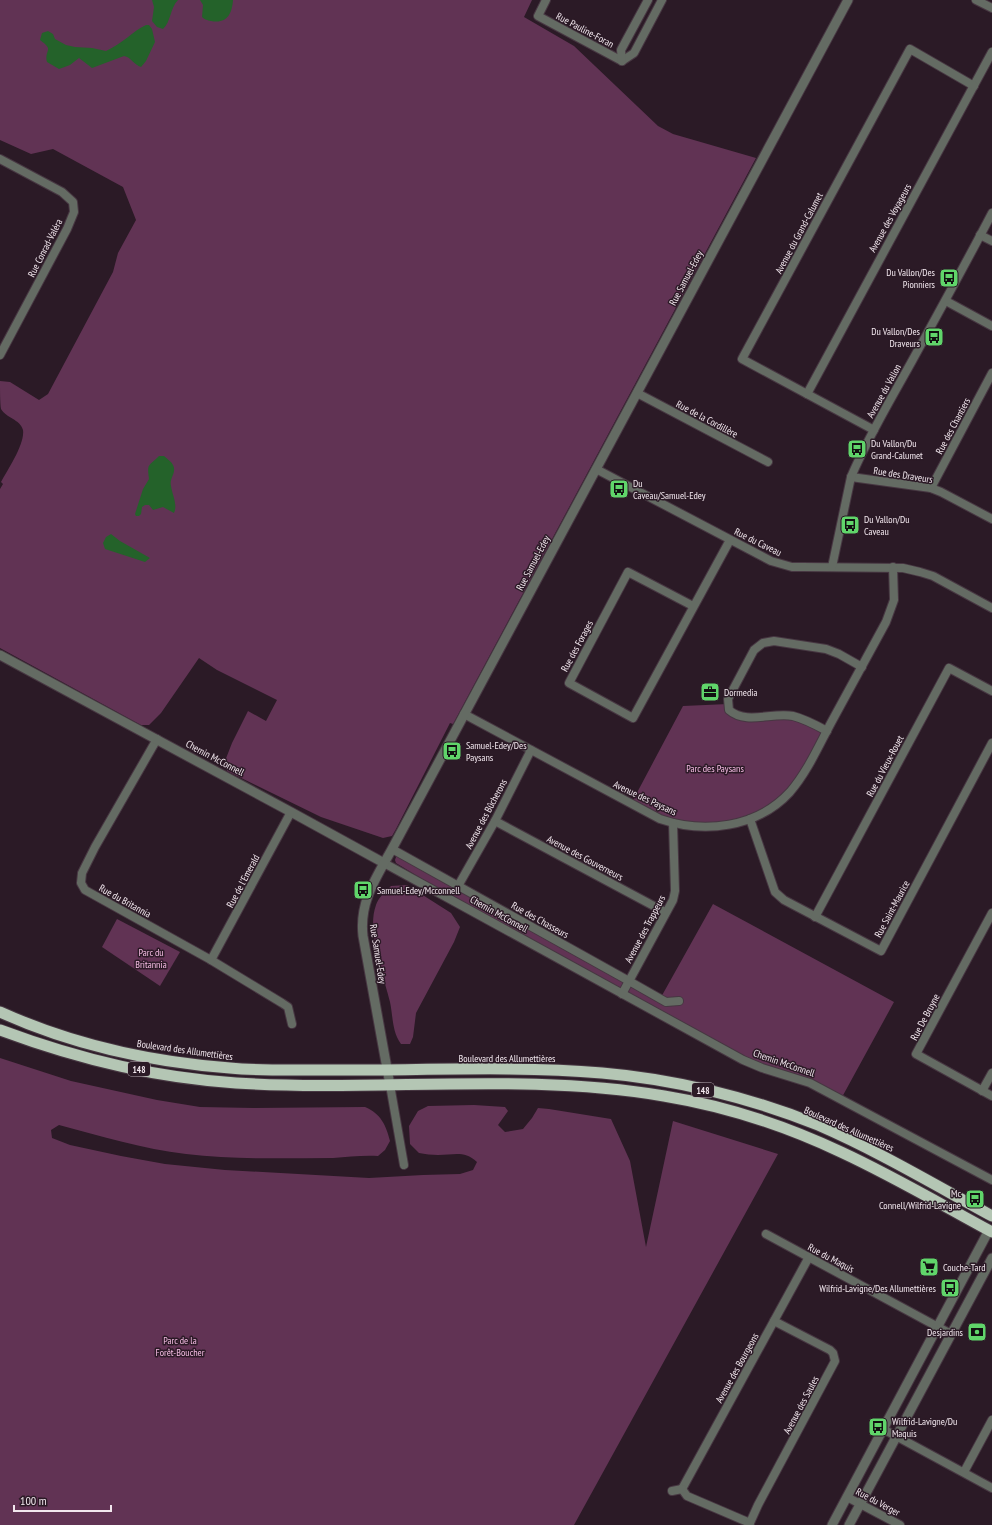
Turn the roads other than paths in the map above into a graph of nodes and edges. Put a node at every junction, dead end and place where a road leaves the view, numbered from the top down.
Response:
1 (546, 0) edge
2 (648, 0) edge
3 (662, 0) edge
4 (848, 0) edge
5 (976, 0) edge
6 (992, 8) edge
7 (992, 52) edge
8 (622, 61) junction
9 (974, 86) junction
10 (0, 159) edge
11 (992, 213) edge
12 (980, 235) junction
13 (992, 241) edge
14 (946, 301) junction
15 (992, 326) edge
16 (0, 355) edge
17 (992, 373) edge
18 (637, 393) junction
19 (807, 394) junction
20 (874, 430) junction
21 (768, 462) dead end
22 (596, 469) junction
23 (851, 477) junction
24 (931, 488) junction
25 (992, 519) edge
26 (730, 540) junction
27 (832, 567) junction
28 (893, 567) junction
29 (694, 606) junction
30 (992, 608) edge
31 (0, 656) edge
32 (862, 667) junction
33 (992, 691) edge
34 (464, 714) junction
35 (827, 731) junction
36 (157, 740) junction
37 (992, 743) edge
38 (532, 750) junction
39 (292, 812) junction
40 (750, 819) junction
41 (495, 821) junction
42 (673, 823) junction
43 (392, 849) junction
44 (384, 863) junction
45 (458, 886) junction
46 (665, 912) junction
47 (992, 913) edge
48 (815, 916) junction
49 (211, 960) junction
50 (629, 981) junction
51 (622, 994) junction
52 (679, 1000) dead end
53 (0, 1012) edge
54 (292, 1024) dead end
55 (0, 1030) edge
56 (387, 1071) junction
57 (992, 1073) edge
58 (390, 1085) junction
59 (982, 1091) junction
60 (992, 1096) edge
61 (404, 1165) dead end
62 (992, 1180) edge
63 (992, 1216) edge
64 (991, 1231) edge
65 (766, 1234) dead end
66 (809, 1257) junction
67 (992, 1258) edge
68 (774, 1321) junction
69 (938, 1327) junction
70 (951, 1334) junction
71 (992, 1420) edge
72 (883, 1429) junction
73 (896, 1436) junction
74 (964, 1472) junction
75 (992, 1488) edge
76 (682, 1489) junction
77 (672, 1491) dead end
78 (847, 1497) junction
79 (860, 1504) junction
80 (750, 1524) edge
81 (832, 1525) edge
82 (849, 1525) edge
83 (900, 1525) edge

1 - 8 street, Rue Pauline-Foran
2 - 8 street
3 - 8 street
4 - 18 street, Rue Samuel-Edey
5 - 6 street
7 - 9 street, Avenue des Voyageurs
9 - 19 street, Avenue des Voyageurs
9 - 19 street, Avenue du Grand-Calumet
10 - 16 street, Rue Conrad-Valéra
11 - 12 street, Avenue du Vallon
12 - 13 street
12 - 14 street, Avenue du Vallon
14 - 15 street
14 - 20 street, Avenue du Vallon
17 - 24 street, Rue des Chantiers
18 - 21 street, Rue de la Cordillère
18 - 22 street, Rue Samuel-Edey
19 - 20 street, Avenue du Grand-Calumet
20 - 23 street, Avenue du Vallon
22 - 26 street, Rue du Caveau
22 - 34 street, Rue Samuel-Edey
23 - 24 street, Rue des Draveurs
23 - 27 street, Avenue du Vallon
24 - 25 street, Rue des Draveurs
26 - 27 street, Rue du Caveau
26 - 29 street, Rue des Forages
27 - 28 street, Rue du Caveau
28 - 30 street, Rue du Caveau
28 - 32 street, Avenue des Paysans
29 - 29 street, Rue des Forages
31 - 36 street, Chemin McConnell
32 - 35 street, Avenue des Paysans
32 - 35 street
33 - 48 street, Rue du Vieux-Rouet
34 - 38 street, Avenue des Paysans
34 - 43 street, Rue Samuel-Edey
35 - 40 street, Avenue des Paysans
36 - 39 street, Chemin McConnell
36 - 49 street, Rue du Britannia
37 - 48 street, Rue Saint-Maurice
38 - 41 street, Avenue des Bûcherons
38 - 42 street, Avenue des Paysans
39 - 44 street, Chemin McConnell
39 - 49 street, Rue de l'Emerald
40 - 42 street, Avenue des Paysans
40 - 48 street, Rue Saint-Maurice
41 - 45 street, Avenue des Bûcherons
41 - 46 street, Avenue des Gouverneurs
42 - 46 street, Avenue des Trappeurs
43 - 44 street, Rue Samuel-Edey
43 - 45 street, Rue des Chasseurs
44 - 51 street, Chemin McConnell
44 - 56 street, Rue Samuel-Edey
45 - 50 street, Rue des Chasseurs
46 - 50 street, Avenue des Trappeurs
47 - 59 street, Rue De Bruyne
49 - 54 street, Rue du Britannia
50 - 51 street, Avenue des Trappeurs
50 - 52 street, Rue des Chasseurs
51 - 62 street, Chemin McConnell
53 - 56 highway, Boulevard des Allumettières / 148
55 - 58 highway, 148
56 - 58 street, Rue Samuel-Edey
56 - 63 highway, Boulevard des Allumettières / 148
57 - 59 street
58 - 61 street, Rue Samuel-Edey
58 - 64 highway, 148
59 - 60 street, Rue De Bruyne
64 - 69 street
65 - 66 street, Rue du Maquis
66 - 68 street, Avenue des Bourgeons
66 - 69 street, Rue du Maquis
67 - 70 street
68 - 76 street, Avenue des Bourgeons
68 - 80 street, Avenue des Saules
69 - 70 street, Rue du Maquis
69 - 72 street
70 - 73 street
71 - 74 street
72 - 73 street
72 - 78 street
73 - 74 street
73 - 79 street
74 - 75 street
76 - 77 street
76 - 80 street
78 - 79 street, Rue du Verger
78 - 81 street
79 - 82 street
79 - 83 street, Rue du Verger

